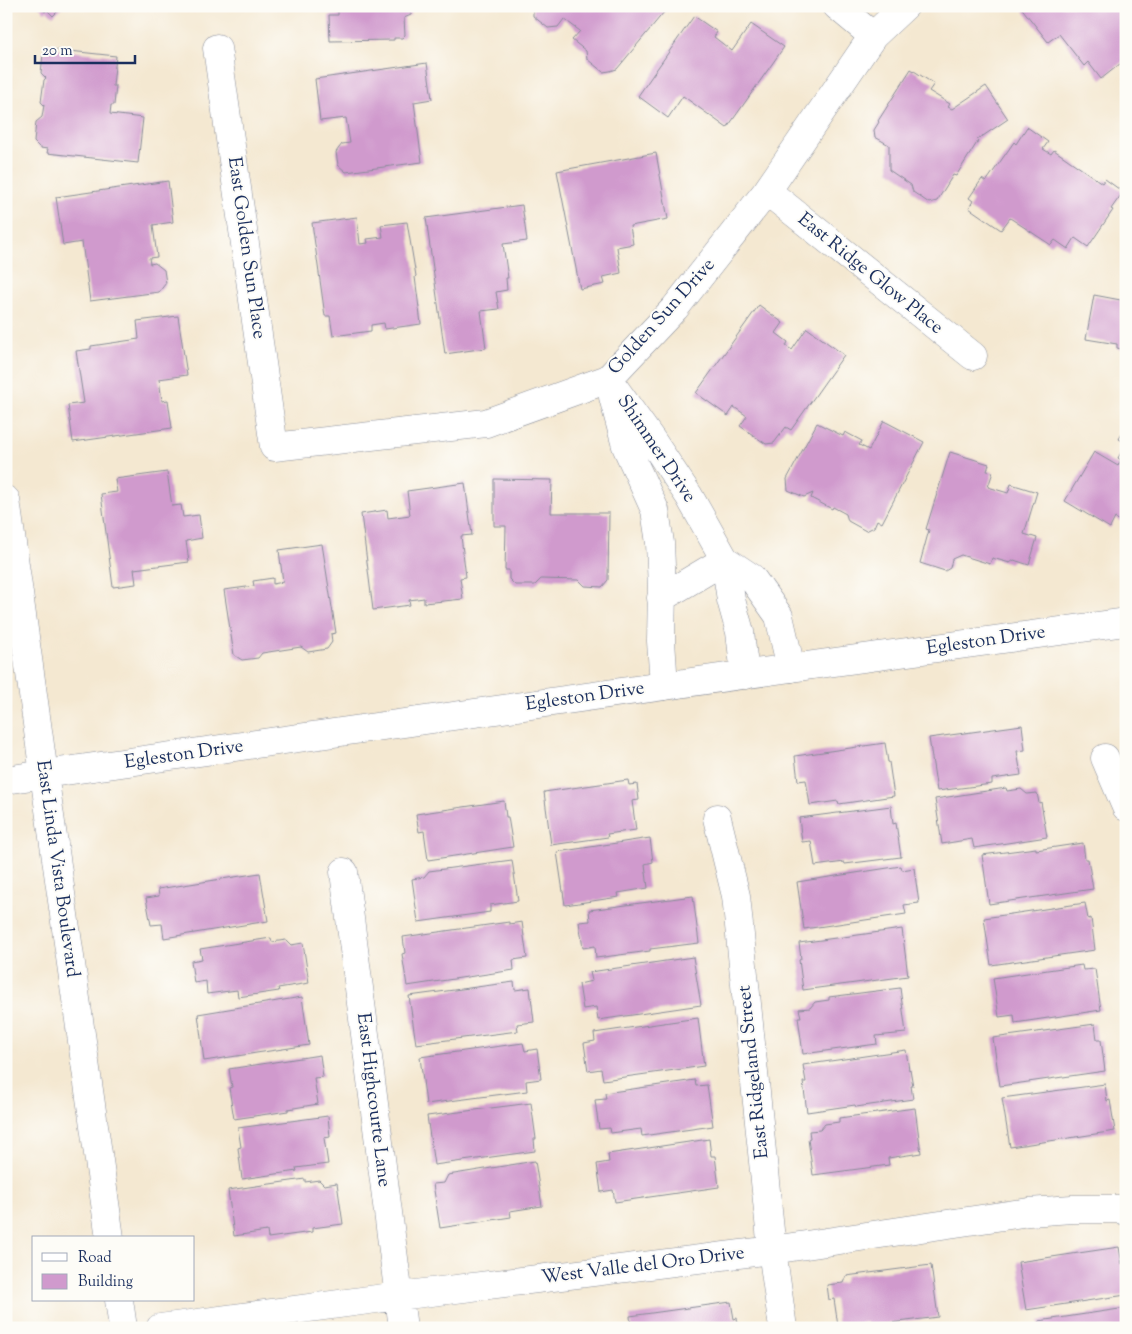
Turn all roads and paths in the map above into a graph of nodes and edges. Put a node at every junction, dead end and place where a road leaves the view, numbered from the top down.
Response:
1 (836, 6) edge
2 (905, 6) edge
3 (873, 36) junction
4 (217, 48) dead end
5 (767, 191) junction
6 (973, 356) dead end
7 (608, 379) junction
8 (274, 447) joint
9 (6, 500) edge
10 (725, 560) junction
11 (662, 598) junction
12 (1126, 622) edge
13 (791, 668) junction
14 (745, 675) junction
15 (664, 686) junction
16 (1105, 758) dead end
17 (44, 774) junction
18 (6, 780) edge
19 (1126, 807) edge
20 (717, 818) dead end
21 (344, 872) dead end
22 (1126, 1210) edge
23 (110, 1236) edge
24 (772, 1250) junction
25 (398, 1296) junction
26 (119, 1302) edge
27 (123, 1328) edge
28 (160, 1328) edge
29 (403, 1328) edge
30 (782, 1328) edge

1 - 3 street
2 - 3 street, Golden Sun Drive
3 - 5 street, Golden Sun Drive
4 - 8 street, East Golden Sun Place
5 - 6 street, East Ridge Glow Place
5 - 7 street, Golden Sun Drive
7 - 8 street, Golden Sun Drive
7 - 10 street, Shimmer Drive
7 - 11 street, Shimmer Drive
9 - 17 street, East Linda Vista Boulevard
10 - 11 street
10 - 13 street, Shimmer Drive
10 - 14 street, Shimmer Drive
11 - 15 street, Shimmer Drive
12 - 13 street, Egleston Drive
13 - 14 street, Egleston Drive
14 - 15 street, Egleston Drive
15 - 17 street, Egleston Drive
16 - 19 street
17 - 18 street, Egleston Drive
17 - 23 street, East Linda Vista Boulevard
20 - 24 street, East Ridgeland Street
21 - 25 street, East Highcourte Lane
22 - 24 street, West Valle del Oro Drive
24 - 25 street, West Valle del Oro Drive
24 - 30 street, East Ridgeland Street
25 - 28 street, West Valle del Oro Drive
25 - 29 street, East Highcourte Lane
26 - 27 street

